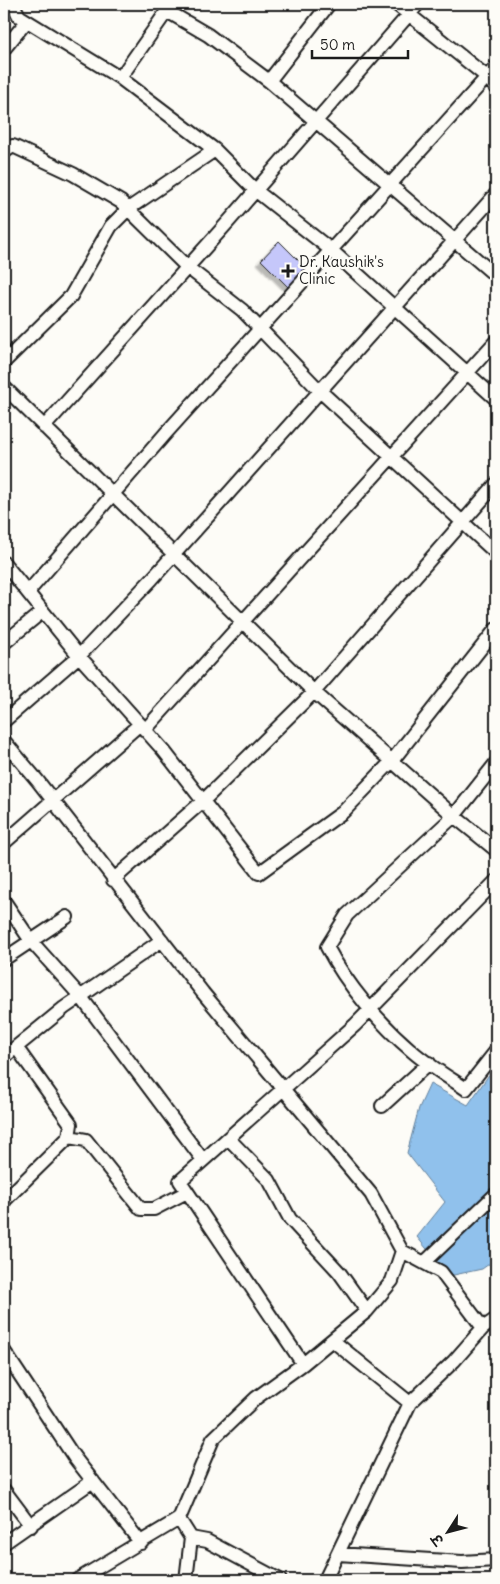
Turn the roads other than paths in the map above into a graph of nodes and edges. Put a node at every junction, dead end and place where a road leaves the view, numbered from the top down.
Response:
1 (13, 4) edge
2 (329, 4) edge
3 (396, 4) edge
4 (418, 4) edge
5 (409, 14) junction
6 (27, 21) junction
7 (4, 49) edge
8 (496, 67) edge
9 (487, 77) junction
10 (120, 78) junction
11 (269, 80) junction
12 (496, 88) edge
13 (315, 120) junction
14 (215, 150) junction
15 (4, 152) edge
16 (390, 186) junction
17 (255, 190) junction
18 (496, 194) edge
19 (128, 209) junction
20 (454, 240) junction
21 (332, 250) junction
22 (188, 267) junction
23 (496, 276) edge
24 (395, 306) junction
25 (260, 329) junction
26 (496, 341) edge
27 (4, 362) edge
28 (468, 372) junction
29 (319, 390) junction
30 (6, 394) edge
31 (496, 399) edge
32 (44, 427) junction
33 (390, 458) junction
34 (496, 484) edge
35 (114, 496) junction
36 (462, 522) junction
37 (496, 553) edge
38 (174, 554) junction
39 (4, 563) edge
40 (28, 592) junction
41 (43, 611) junction
42 (242, 622) junction
43 (496, 629) edge
44 (4, 643) edge
45 (79, 656) junction
46 (314, 692) junction
47 (4, 721) edge
48 (142, 727) junction
49 (4, 741) edge
50 (392, 761) junction
51 (496, 763) edge
52 (53, 800) junction
53 (203, 801) junction
54 (454, 816) junction
55 (4, 843) edge
56 (496, 850) edge
57 (113, 880) junction
58 (496, 882) edge
59 (4, 901) edge
60 (67, 917) dead end
61 (162, 940) junction
62 (31, 941) junction
63 (4, 959) edge
64 (80, 997) junction
65 (371, 1010) junction
66 (16, 1048) junction
67 (496, 1052) edge
68 (4, 1057) edge
69 (429, 1063) junction
70 (283, 1089) junction
71 (382, 1106) dead end
72 (70, 1137) junction
73 (228, 1138) junction
74 (203, 1160) junction
75 (187, 1192) junction
76 (496, 1194) edge
77 (4, 1201) edge
78 (402, 1251) junction
79 (424, 1263) junction
80 (367, 1311) junction
81 (496, 1319) edge
82 (482, 1328) junction
83 (332, 1340) junction
84 (4, 1351) edge
85 (303, 1364) junction
86 (410, 1404) junction
87 (93, 1481) junction
88 (4, 1490) edge
89 (179, 1519) junction
90 (31, 1526) junction
91 (191, 1538) junction
92 (4, 1543) edge
93 (141, 1543) junction
94 (338, 1554) junction
95 (496, 1560) edge
96 (77, 1580) edge
97 (186, 1580) edge
98 (280, 1580) edge
99 (324, 1580) edge

1 - 6 street
2 - 11 street
3 - 5 street
4 - 5 street
5 - 9 street
5 - 13 street
6 - 7 street
6 - 10 street
8 - 9 street
9 - 12 street
9 - 16 street
10 - 11 street
10 - 14 street
11 - 13 street
13 - 16 street
13 - 17 street
14 - 17 street
14 - 19 street
15 - 19 street
16 - 20 street
16 - 21 street
17 - 21 street
17 - 22 street
18 - 20 street
19 - 22 street
19 - 27 street
20 - 23 street
20 - 24 street
21 - 24 street
21 - 25 street
22 - 25 street
22 - 32 street
24 - 28 street
24 - 29 street
25 - 29 street
25 - 35 street
26 - 28 street
28 - 31 street
28 - 33 street
29 - 33 street
29 - 38 street
30 - 32 street
32 - 35 street
33 - 36 street
33 - 42 street
34 - 36 street
35 - 38 street
35 - 40 street
36 - 37 street
36 - 46 street
38 - 42 street
38 - 45 street
39 - 40 street
40 - 41 street
41 - 44 street
41 - 45 street
42 - 46 street
42 - 48 street
43 - 50 street
45 - 47 street
45 - 48 street
46 - 50 street
46 - 53 street
48 - 52 street
48 - 53 street
49 - 52 street
50 - 53 street
50 - 54 street
51 - 54 street
52 - 55 street
52 - 57 street
53 - 57 street
54 - 56 street
54 - 65 street
57 - 61 street
58 - 65 street
59 - 62 street
60 - 62 street
61 - 64 street
61 - 70 street
62 - 63 street
62 - 64 street
64 - 66 street
64 - 74 street
65 - 69 street
65 - 70 street
66 - 68 street
66 - 72 street
67 - 69 street
69 - 71 street
70 - 73 street
70 - 78 street
72 - 75 street
72 - 77 street
73 - 74 street
73 - 80 street
74 - 75 street
75 - 85 street
76 - 79 street
78 - 79 street
78 - 80 street
79 - 82 street
80 - 83 street
81 - 82 street
82 - 86 street
83 - 85 street
83 - 86 street
84 - 87 street
85 - 89 street
86 - 94 street
87 - 90 street
87 - 93 street
88 - 90 street
89 - 91 street
89 - 93 street
90 - 92 street
91 - 97 street
91 - 98 street
93 - 96 street
94 - 95 street
94 - 99 street

